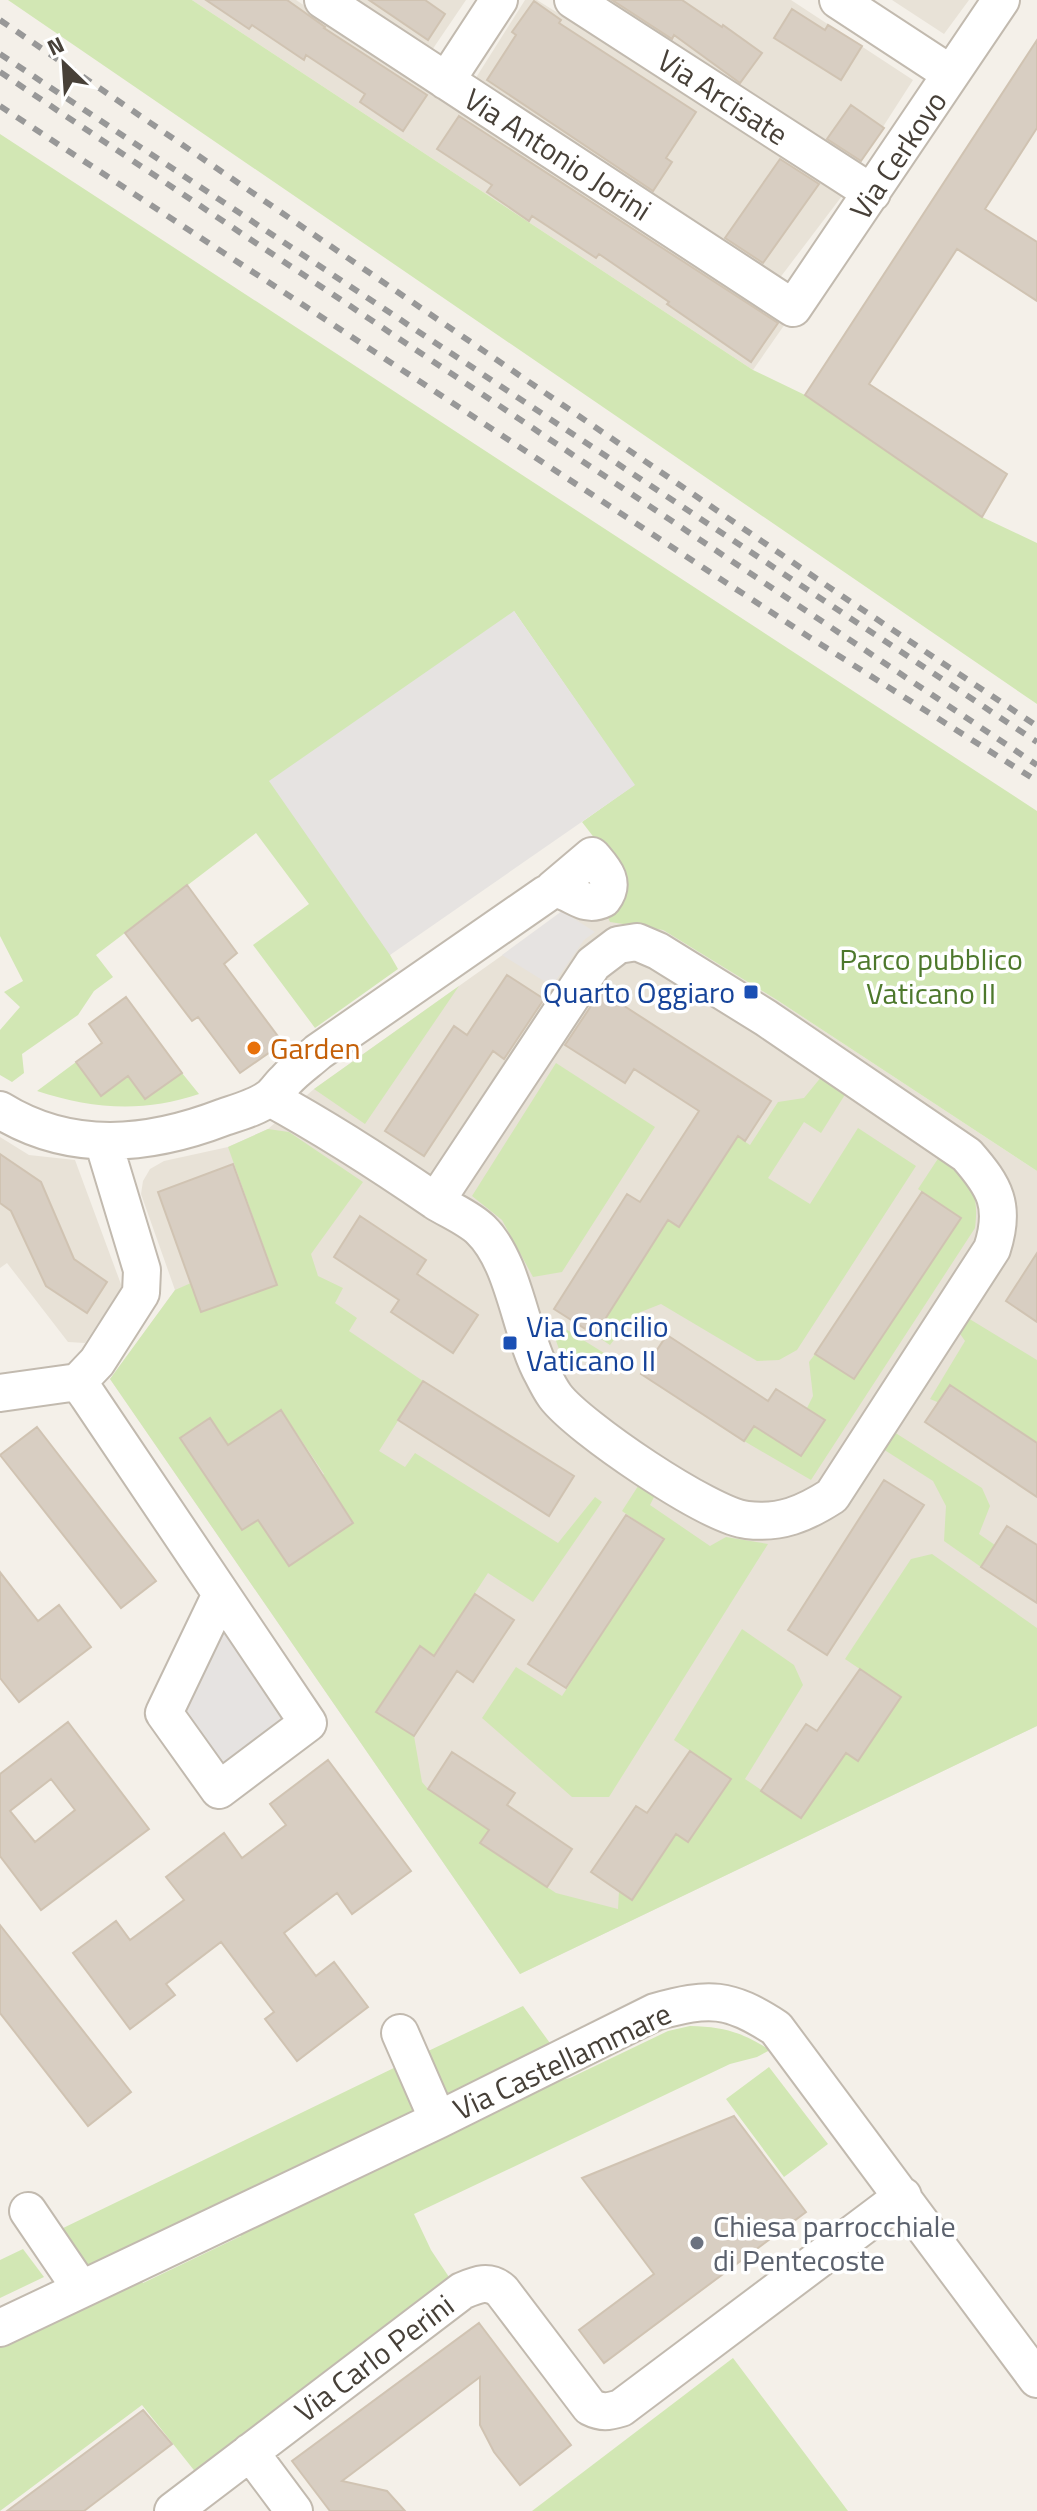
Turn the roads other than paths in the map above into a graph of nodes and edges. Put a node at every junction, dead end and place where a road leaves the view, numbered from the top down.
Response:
1 (323, 0) edge
2 (499, 0) edge
3 (573, 0) edge
4 (838, 0) edge
5 (1001, 0) edge
6 (951, 74) junction
7 (446, 81) junction
8 (872, 193) junction
9 (793, 308) joint
10 (550, 891) dead end
11 (270, 1098) junction
12 (0, 1110) edge
13 (103, 1141) junction
14 (436, 1201) junction
15 (78, 1382) junction
16 (0, 1393) edge
17 (221, 1594) junction
18 (400, 2033) dead end
19 (438, 2120) junction
20 (903, 2196) junction
21 (28, 2211) dead end
22 (81, 2289) junction
23 (0, 2328) edge
24 (1037, 2379) edge
25 (250, 2452) junction
26 (173, 2511) edge
27 (294, 2511) edge

1 - 7 street, Via Antonio Jorini
2 - 7 street
3 - 8 street, Via Arcisate
4 - 6 street
5 - 6 street, Via Cerkovo
6 - 8 street, Via Cerkovo
7 - 9 street, Via Antonio Jorini
8 - 9 street, Via Cerkovo
10 - 11 street
11 - 13 street
11 - 14 street
12 - 13 street
13 - 15 street
14 - 14 street
15 - 16 street
15 - 17 street
17 - 17 street
18 - 19 street
19 - 20 street, Via Castellammare
19 - 22 street, Via Castellammare
20 - 24 street, Via Castellammare
20 - 25 street, Via Carlo Perini
21 - 22 street
22 - 23 street, Via Castellammare
25 - 26 street, Via Carlo Perini
25 - 27 street

